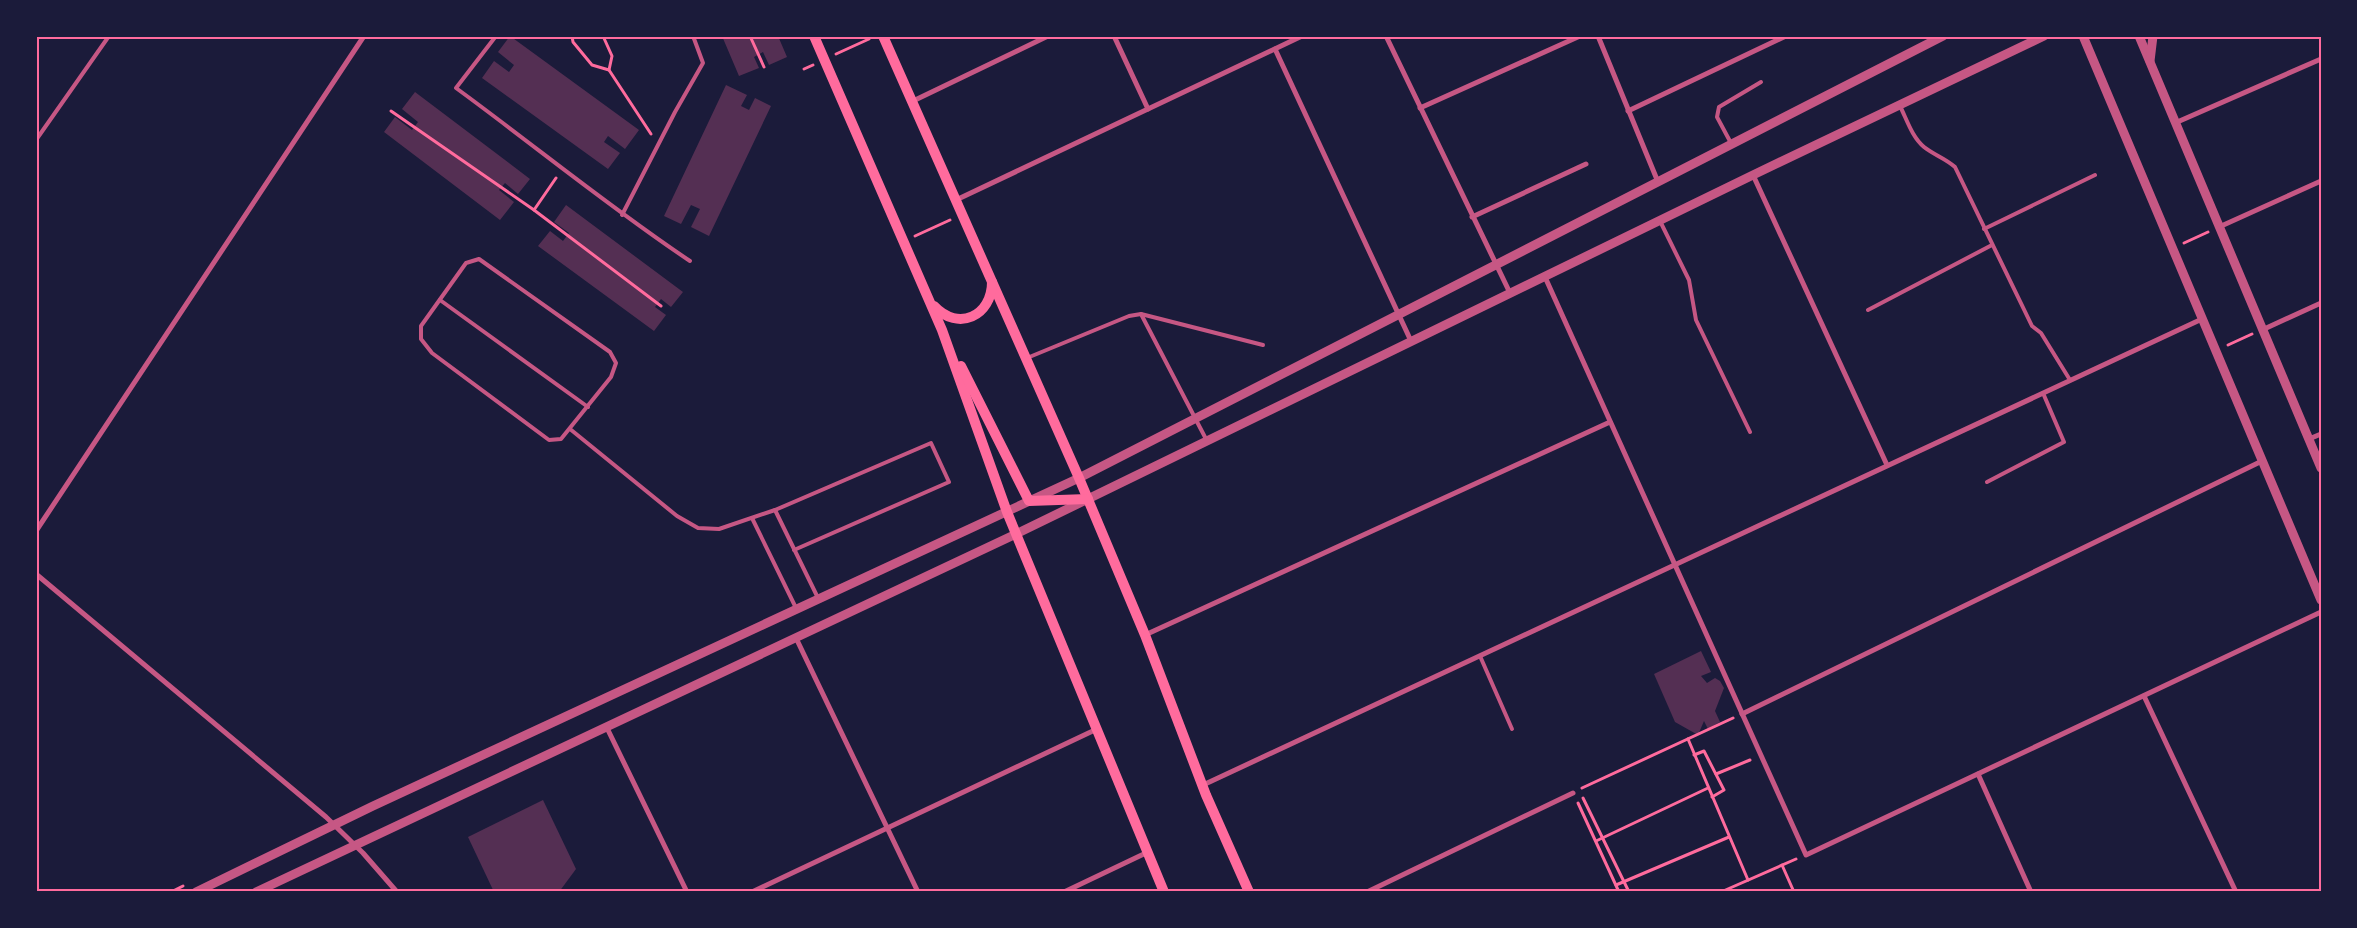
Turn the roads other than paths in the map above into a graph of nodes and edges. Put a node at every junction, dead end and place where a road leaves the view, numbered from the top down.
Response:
1 (109, 36) edge
2 (364, 36) edge
3 (496, 36) edge
4 (693, 36) edge
5 (814, 36) edge
6 (883, 36) edge
7 (1048, 36) edge
8 (1114, 36) edge
9 (1302, 36) edge
10 (1386, 36) edge
11 (1580, 36) edge
12 (1598, 36) edge
13 (1786, 36) edge
14 (1943, 36) edge
15 (2044, 36) edge
16 (2083, 36) edge
17 (2139, 36) edge
18 (2153, 36) edge
19 (1275, 49) junction
20 (2321, 59) edge
21 (2150, 64) junction
22 (1761, 82) dead end
23 (912, 102) junction
24 (1900, 106) junction
25 (1420, 108) junction
26 (1148, 109) junction
27 (1628, 110) junction
28 (2175, 123) junction
29 (36, 140) edge
30 (1732, 144) junction
31 (1586, 164) dead end
32 (1753, 175) junction
33 (2095, 175) dead end
34 (2321, 181) edge
35 (1658, 182) junction
36 (956, 200) junction
37 (622, 215) junction
38 (1472, 217) junction
39 (1660, 220) junction
40 (2219, 227) junction
41 (1984, 229) junction
42 (1992, 245) junction
43 (690, 261) dead end
44 (1495, 265) junction
45 (989, 272) junction
46 (1545, 277) junction
47 (1510, 294) junction
48 (930, 299) junction
49 (440, 300) junction
50 (2321, 303) edge
51 (1868, 310) dead end
52 (1141, 314) junction
53 (1398, 314) junction
54 (2202, 318) junction
55 (942, 330) junction
56 (2262, 330) junction
57 (1412, 341) junction
58 (1262, 345) dead end
59 (1025, 359) junction
60 (2070, 380) junction
61 (2043, 393) junction
62 (588, 407) junction
63 (1196, 418) junction
64 (1610, 422) junction
65 (570, 429) junction
66 (1750, 432) dead end
67 (2321, 434) edge
68 (1207, 440) junction
69 (2309, 440) junction
70 (2262, 461) junction
71 (1887, 465) junction
72 (2321, 468) edge
73 (1079, 478) junction
74 (1987, 482) dead end
75 (1088, 499) junction
76 (1029, 500) junction
77 (775, 510) junction
78 (1007, 512) junction
79 (752, 518) junction
80 (36, 531) edge
81 (1016, 534) junction
82 (794, 550) junction
83 (1675, 564) junction
84 (36, 574) edge
85 (818, 599) junction
86 (2321, 600) edge
87 (797, 609) junction
88 (2321, 612) edge
89 (1145, 635) junction
90 (796, 638) junction
91 (1480, 656) junction
92 (2144, 696) junction
93 (1742, 714) junction
94 (607, 728) junction
95 (1512, 729) dead end
96 (1097, 730) junction
97 (1978, 774) junction
98 (1203, 785) junction
99 (1573, 792) road end
100 (334, 825) junction
101 (888, 828) junction
102 (354, 844) junction
103 (1148, 852) junction
104 (196, 892) edge
105 (256, 892) edge
106 (397, 892) edge
107 (687, 892) edge
108 (752, 892) edge
109 (918, 892) edge
110 (1064, 892) edge
111 (1164, 892) edge
112 (1249, 892) edge
113 (1367, 892) edge
114 (2031, 892) edge
115 (2236, 892) edge

1 - 29 lane
2 - 80 street
3 - 37 lane
4 - 37 lane
5 - 48 main road
6 - 23 main road
7 - 23 street
8 - 26 street
9 - 19 street
10 - 25 street
11 - 25 street
12 - 27 street
13 - 27 street
14 - 30 street
15 - 24 street
16 - 54 street
17 - 21 street
18 - 21 street
19 - 26 street
19 - 53 street
20 - 28 street
21 - 28 street
22 - 30 lane
23 - 36 main road
24 - 32 street
24 - 41 lane
25 - 38 street
26 - 36 street
27 - 35 street
28 - 40 street
30 - 35 street
31 - 38 street
32 - 39 street
32 - 71 street
33 - 41 lane
34 - 40 street
35 - 44 street
36 - 45 main road
37 - 43 lane
38 - 44 street
39 - 46 street
39 - 66 lane
40 - 56 street
41 - 42 lane
42 - 51 lane
42 - 60 lane
44 - 47 street
44 - 53 street
45 - 48 main road
45 - 59 main road
46 - 47 street
46 - 64 street
47 - 57 street
48 - 55 main road
49 - 62 lane
49 - 62 lane
49 - 65 lane
50 - 56 street
52 - 58 lane
52 - 59 lane
52 - 63 lane
53 - 57 street
53 - 63 street
54 - 60 street
54 - 70 street
55 - 76 main road
55 - 78 main road
56 - 69 street
57 - 68 street
59 - 73 main road
60 - 61 street
61 - 71 street
61 - 74 lane
62 - 65 lane
63 - 68 lane
63 - 73 street
64 - 83 street
64 - 89 street
65 - 79 lane
67 - 69 street
68 - 75 street
69 - 72 street
70 - 86 street
70 - 93 street
71 - 83 street
73 - 75 main road
73 - 76 street
75 - 76 main road
75 - 81 street
75 - 89 main road
76 - 78 street
77 - 79 lane
77 - 82 lane
77 - 82 lane
78 - 81 main road
78 - 85 street
79 - 87 lane
81 - 90 street
81 - 96 main road
82 - 85 lane
83 - 91 street
83 - 93 street
84 - 100 street
85 - 87 street
87 - 100 street
88 - 92 street
89 - 98 main road
90 - 94 street
90 - 101 street
91 - 95 lane
91 - 98 street
92 - 97 street
92 - 115 street
93 - 97 street
94 - 102 street
94 - 107 street
96 - 101 street
96 - 103 main road
97 - 114 street
98 - 112 main road
99 - 113 street
100 - 102 street
100 - 104 street
101 - 108 street
101 - 109 street
102 - 105 street
102 - 106 street
103 - 110 street
103 - 111 main road

